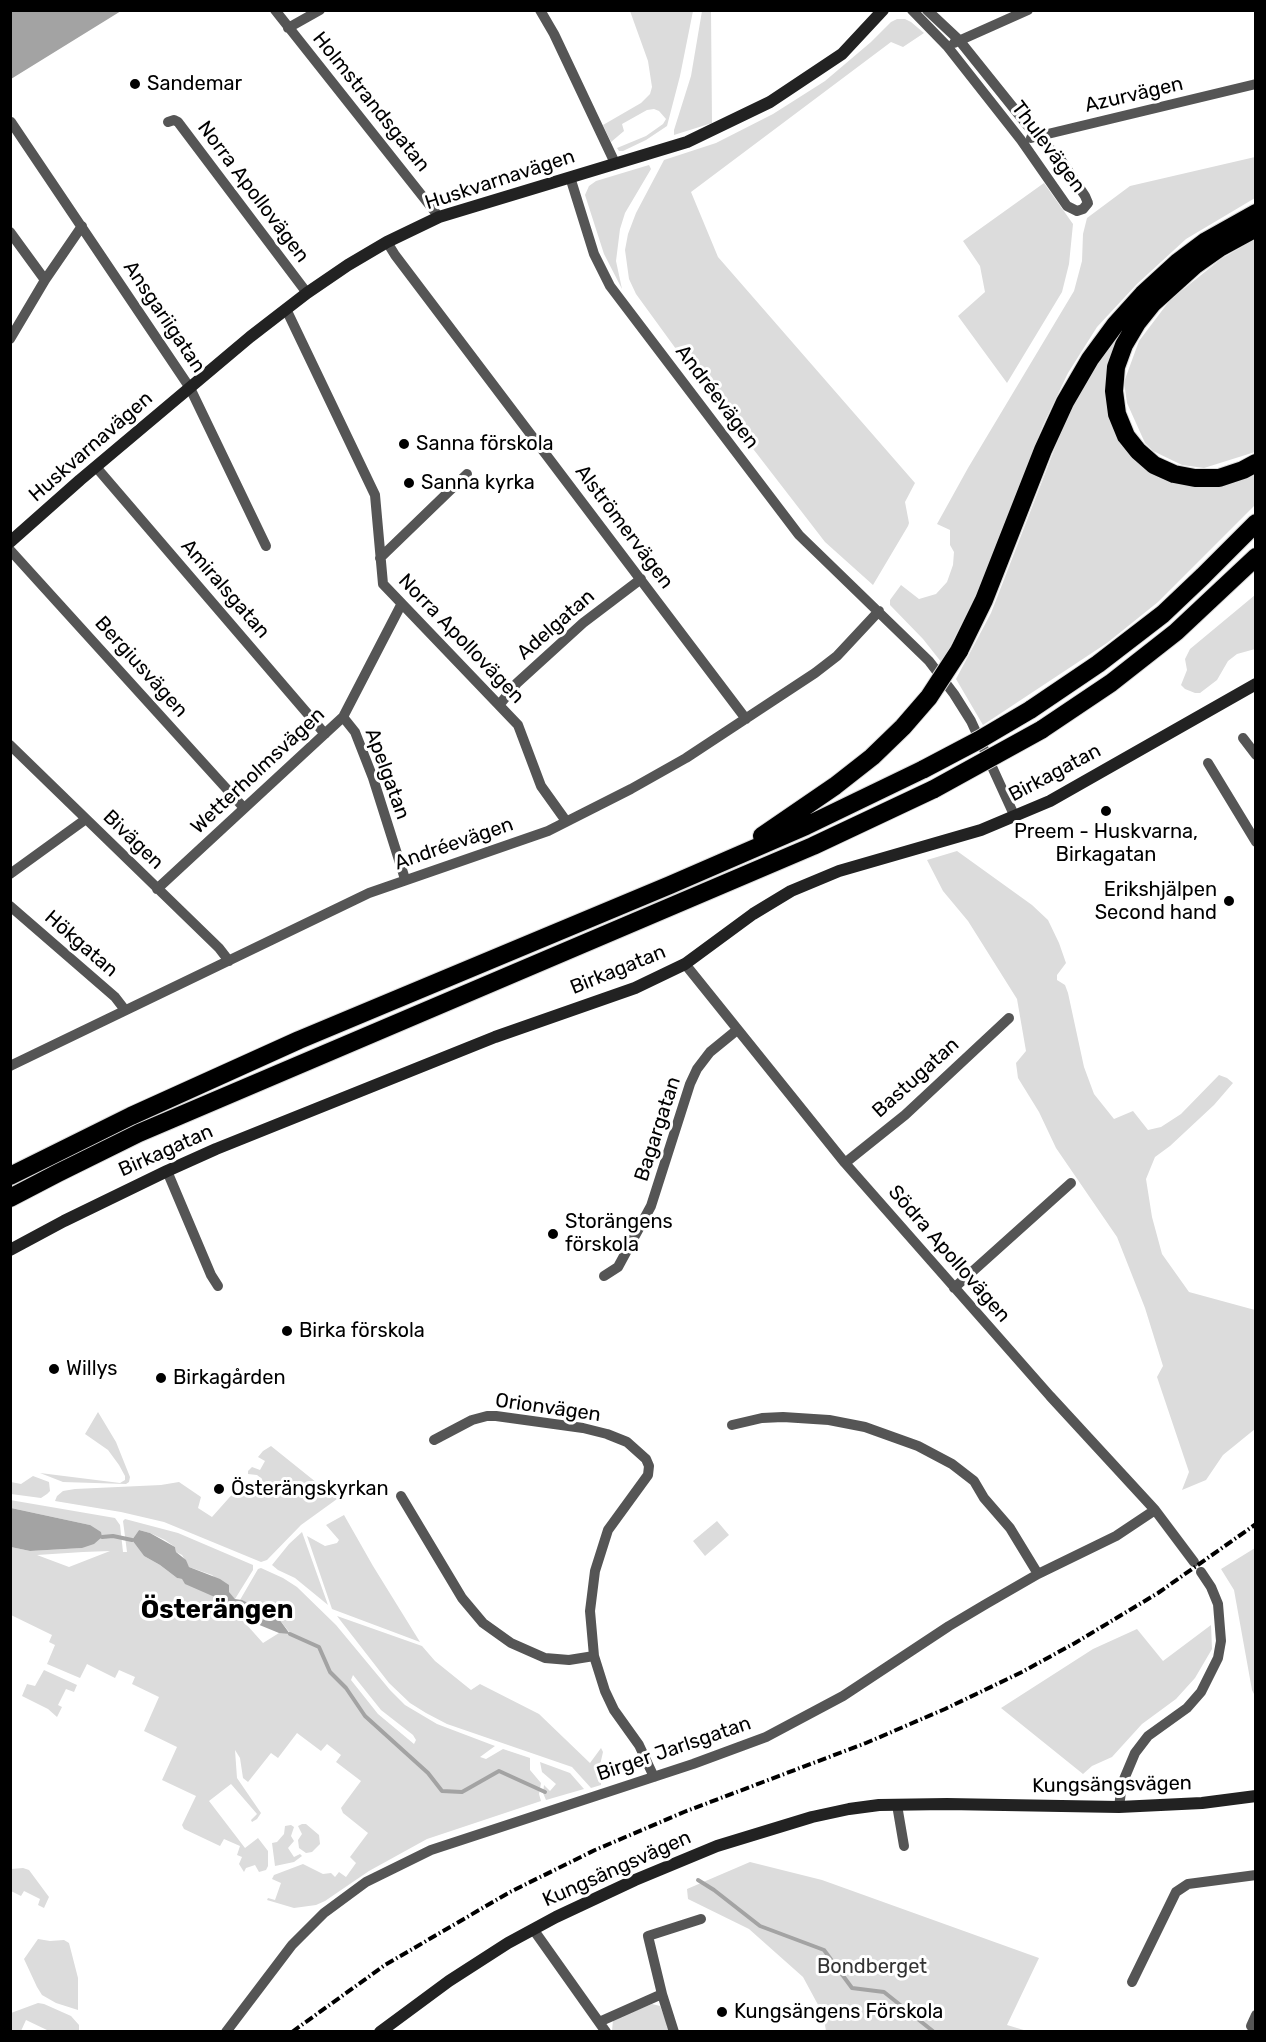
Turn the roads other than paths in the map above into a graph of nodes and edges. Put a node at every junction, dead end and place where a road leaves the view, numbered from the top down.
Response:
1 (275, 10) edge
2 (320, 10) edge
3 (540, 10) edge
4 (883, 10) edge
5 (912, 10) edge
6 (927, 10) edge
7 (1028, 10) edge
8 (288, 28) junction
9 (960, 40) junction
10 (947, 46) junction
11 (1256, 84) edge
12 (11, 122) edge
13 (168, 122) dead end
14 (1036, 136) junction
15 (1021, 140) junction
16 (615, 163) junction
17 (570, 177) junction
18 (1256, 213) edge
19 (439, 217) junction
20 (82, 226) junction
21 (1256, 228) edge
22 (10, 232) edge
23 (387, 242) junction
24 (45, 280) junction
25 (307, 293) junction
26 (286, 309) junction
27 (10, 339) edge
28 (190, 388) junction
29 (1256, 463) edge
30 (96, 466) junction
31 (467, 474) dead end
32 (1256, 524) edge
33 (10, 542) edge
34 (266, 546) dead end
35 (10, 550) edge
36 (1256, 557) edge
37 (380, 558) junction
38 (641, 579) junction
39 (401, 605) junction
40 (879, 610) junction
41 (1256, 684) edge
42 (500, 704) junction
43 (343, 717) junction
44 (746, 719) junction
45 (325, 734) junction
46 (1243, 738) dead end
47 (10, 745) edge
48 (1256, 755) edge
49 (1208, 763) dead end
50 (244, 808) junction
51 (1015, 817) junction
52 (86, 819) junction
53 (566, 821) junction
54 (1256, 842) edge
55 (10, 874) edge
56 (405, 879) junction
57 (670, 885) junction
58 (157, 889) junction
59 (10, 906) edge
60 (229, 961) junction
61 (685, 964) junction
62 (125, 1010) junction
63 (1009, 1017) dead end
64 (737, 1030) junction
65 (13, 1061) edge
66 (845, 1163) junction
67 (167, 1171) junction
68 (10, 1176) edge
69 (1071, 1183) dead end
70 (10, 1198) edge
71 (10, 1251) edge
72 (604, 1276) dead end
73 (218, 1286) dead end
74 (954, 1288) junction
75 (732, 1425) dead end
76 (434, 1440) dead end
77 (401, 1496) dead end
78 (1155, 1510) junction
79 (1194, 1562) dead end
80 (1201, 1572) dead end
81 (1038, 1574) junction
82 (594, 1656) junction
83 (654, 1777) junction
84 (1256, 1796) edge
85 (897, 1805) junction
86 (1119, 1807) junction
87 (904, 1846) dead end
88 (1256, 1875) edge
89 (702, 1919) dead end
90 (533, 1929) junction
91 (1132, 1982) dead end
92 (662, 1994) junction
93 (1256, 2015) edge
94 (1251, 2026) dead end
95 (602, 2027) edge
96 (226, 2031) edge
97 (380, 2031) edge
98 (674, 2031) edge

1 - 8 street, Holmstrandsgatan
2 - 8 street
3 - 16 street
4 - 16 street, Huskvarnavägen
5 - 10 street, Thulevägen
6 - 9 street, Thulevägen
7 - 9 street
8 - 19 street, Holmstrandsgatan
9 - 10 street
9 - 14 street, Thulevägen
10 - 15 street, Thulevägen
11 - 14 street, Azurvägen
12 - 20 street, Ansgariigatan
13 - 25 street, Norra Apollovägen
14 - 15 street, Azurvägen
14 - 15 street, Thulevägen
16 - 17 street, Huskvarnavägen
17 - 19 street, Huskvarnavägen
17 - 40 street, Andréevägen
18 - 57 highway, bridge
19 - 23 street, Huskvarnavägen
20 - 24 street
20 - 28 street, Ansgariigatan
21 - 29 highway
22 - 24 street
23 - 25 street, Huskvarnavägen
23 - 38 street, Alströmervägen
24 - 27 street
25 - 26 street, Huskvarnavägen
26 - 28 street, Huskvarnavägen
26 - 37 street, Norra Apollovägen
28 - 30 street, Huskvarnavägen
28 - 34 street, Ansgariigatan
30 - 33 street, Huskvarnavägen
30 - 45 street, Amiralsgatan
31 - 37 street
32 - 57 highway, bridge
35 - 50 street, Bergiusvägen
36 - 70 highway, bridge
37 - 39 street, Norra Apollovägen
38 - 42 street, Adelgatan
38 - 44 street, Alströmervägen
39 - 42 street, Norra Apollovägen
39 - 43 street, Wetterholmsvägen
40 - 44 street, Andréevägen
40 - 51 street, Andréevägen
41 - 51 street, Birkagatan
42 - 53 street, Norra Apollovägen
43 - 45 street, Wetterholmsvägen
43 - 56 street, Apelgatan
44 - 53 street, Andréevägen
45 - 50 street, Wetterholmsvägen
46 - 48 street
47 - 52 street, Bivägen
49 - 54 street
50 - 58 street, Wetterholmsvägen
51 - 61 street, Birkagatan
52 - 55 street
52 - 58 street, Bivägen
53 - 56 street, Andréevägen
56 - 60 street, Andréevägen
57 - 68 highway
58 - 60 street, Bivägen
59 - 62 street, Hökgatan
60 - 62 street, Andréevägen
61 - 64 street, Södra Apollovägen
61 - 67 street, Birkagatan
62 - 65 street, Andréevägen
63 - 66 street, Bastugatan
64 - 66 street, Södra Apollovägen
64 - 72 street, Bagargatan
66 - 74 street, Södra Apollovägen
67 - 71 street, Birkagatan
67 - 73 street
69 - 74 street
74 - 78 street, Södra Apollovägen
75 - 81 street
76 - 82 street, Orionvägen
77 - 82 street
78 - 79 street, Södra Apollovägen
78 - 81 street, Birger Jarlsgatan
80 - 86 street
81 - 83 street, Birger Jarlsgatan
82 - 83 street
83 - 96 street, Birger Jarlsgatan
84 - 86 street, Kungsängsvägen
85 - 86 street, Kungsängsvägen
85 - 87 street
85 - 90 street, Kungsängsvägen
88 - 91 street
89 - 92 street
90 - 95 street
90 - 97 street, Kungsängsvägen
92 - 95 street
92 - 98 street
93 - 94 street

